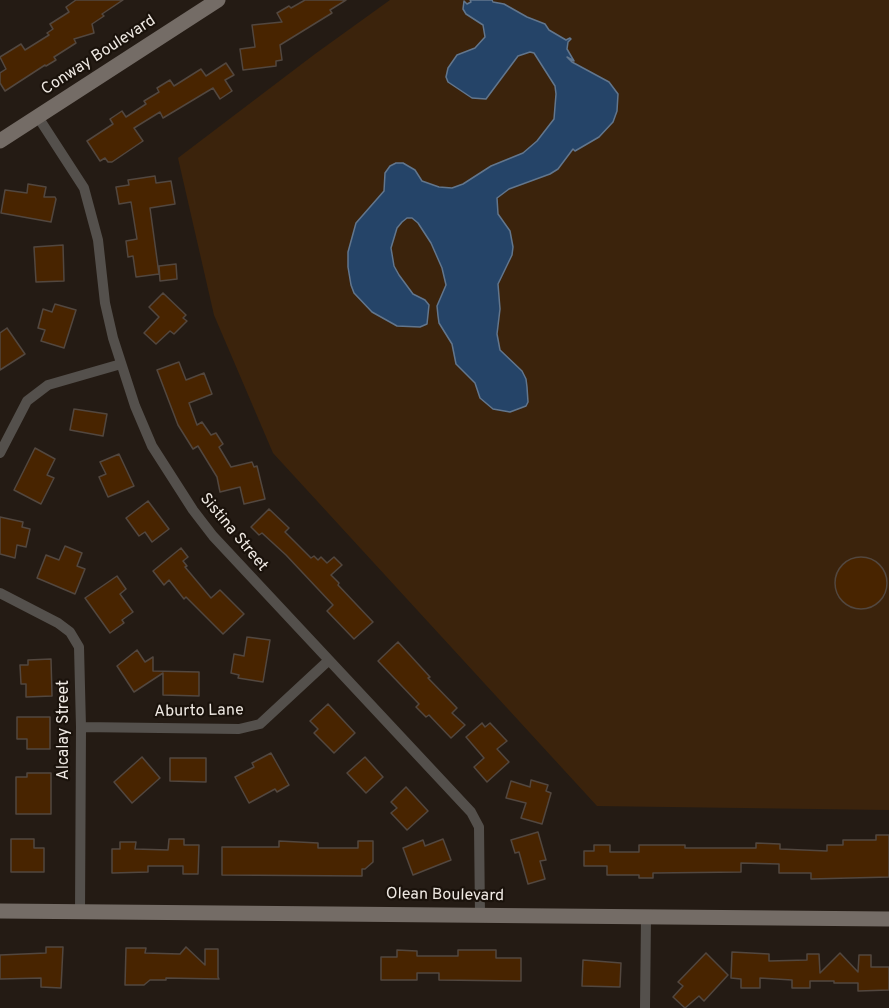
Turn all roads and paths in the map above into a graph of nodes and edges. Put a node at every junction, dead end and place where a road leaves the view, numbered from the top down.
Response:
1 (218, 0) edge
2 (38, 117) junction
3 (0, 141) edge
4 (121, 364) junction
5 (0, 453) edge
6 (0, 593) edge
7 (328, 660) junction
8 (81, 727) junction
9 (0, 911) edge
10 (80, 912) junction
11 (480, 915) junction
12 (646, 917) junction
13 (889, 919) edge
14 (645, 1008) edge

1 - 2 street, Conway Boulevard
2 - 3 street, Conway Boulevard
2 - 4 street, Sistina Street
4 - 5 street
4 - 7 street, Sistina Street
6 - 8 street, Alcalay Street
7 - 8 street, Aburto Lane
7 - 11 street, Sistina Street
8 - 10 street, Alcalay Street
9 - 10 street, Olean Boulevard
10 - 11 street, Olean Boulevard
11 - 12 street, Olean Boulevard
12 - 13 street, Olean Boulevard
12 - 14 street

